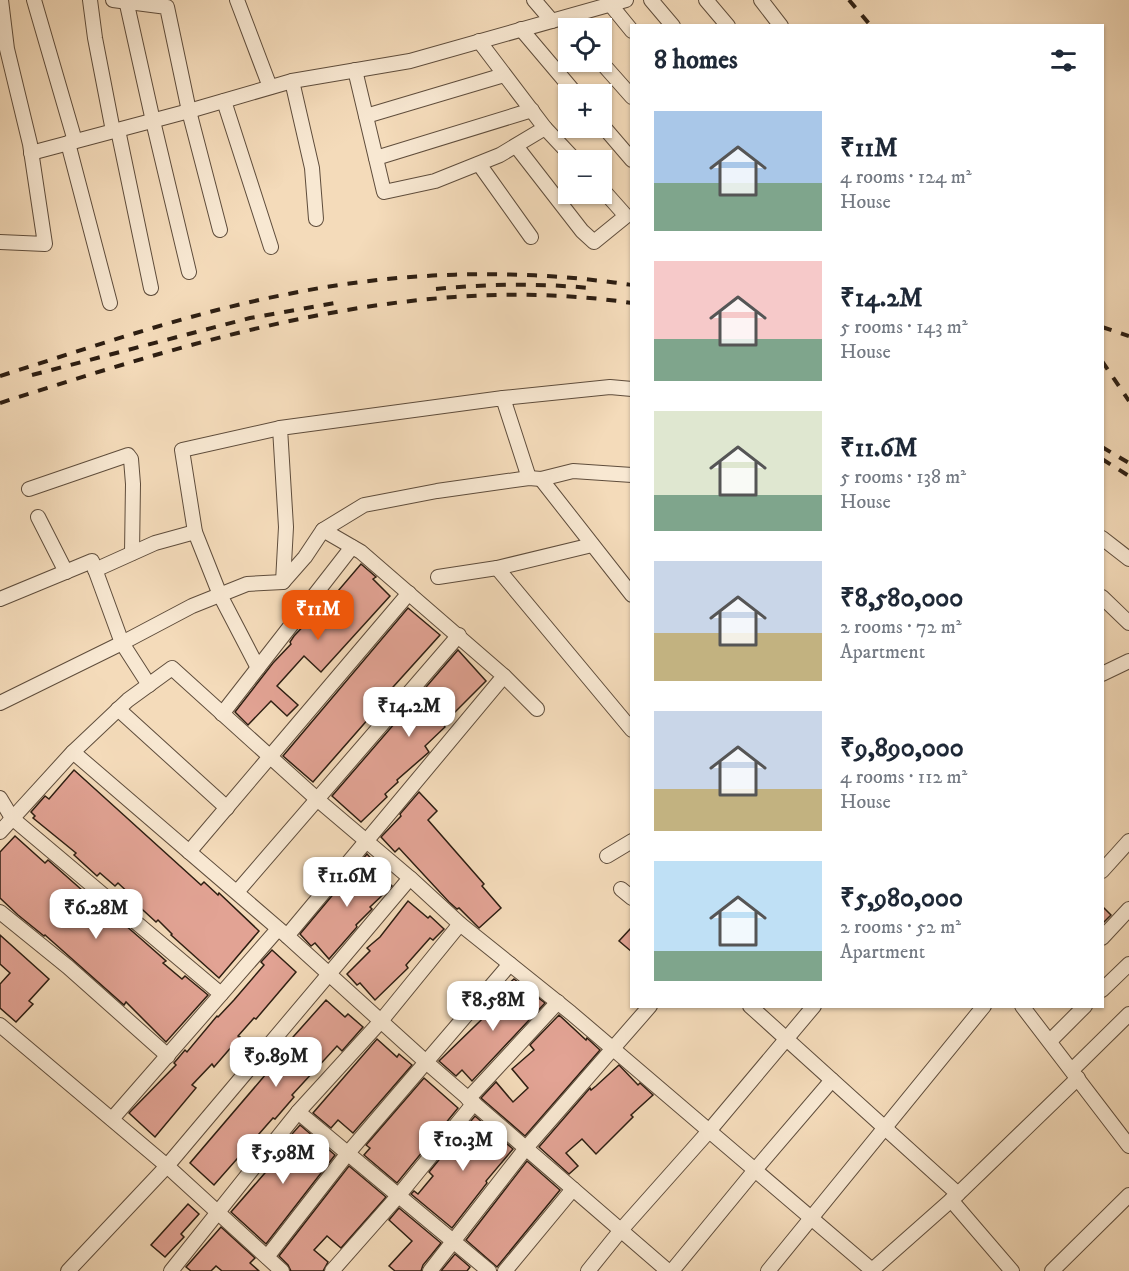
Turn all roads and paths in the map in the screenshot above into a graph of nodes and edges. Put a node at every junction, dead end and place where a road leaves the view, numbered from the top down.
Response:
1 (1, 0) edge
2 (34, 0) edge
3 (90, 0) edge
4 (122, 0) edge
5 (237, 0) edge
6 (534, 0) edge
7 (651, 0) edge
8 (706, 0) edge
9 (761, 0) edge
10 (618, 2) edge
11 (573, 18) edge
12 (558, 19) edge
13 (558, 23) edge
14 (671, 24) edge
15 (726, 24) edge
16 (779, 24) edge
17 (630, 27) edge
18 (521, 29) junction
19 (478, 41) junction
20 (7, 49) junction
21 (0, 67) edge
22 (355, 70) junction
23 (610, 72) edge
24 (504, 75) junction
25 (292, 81) junction
26 (568, 84) edge
27 (270, 87) junction
28 (630, 95) edge
29 (224, 101) junction
30 (531, 110) junction
31 (189, 111) junction
32 (366, 116) junction
33 (153, 121) junction
34 (545, 128) junction
35 (115, 130) junction
36 (612, 137) edge
37 (72, 142) junction
38 (516, 146) junction
39 (566, 150) edge
40 (31, 153) junction
41 (376, 158) junction
42 (630, 158) edge
43 (479, 164) junction
44 (612, 198) edge
45 (629, 213) edge
46 (316, 219) dead end
47 (220, 230) dead end
48 (531, 237) dead end
49 (0, 242) edge
50 (270, 246) dead end
51 (189, 272) dead end
52 (151, 288) dead end
53 (110, 303) dead end
54 (630, 389) edge
55 (503, 398) junction
56 (280, 428) junction
57 (630, 475) edge
58 (535, 478) junction
59 (29, 489) dead end
60 (38, 517) dead end
61 (323, 530) junction
62 (195, 532) junction
63 (1104, 540) edge
64 (592, 545) junction
65 (352, 547) junction
66 (132, 553) junction
67 (1129, 559) edge
68 (498, 568) junction
69 (95, 570) junction
70 (66, 572) junction
71 (438, 577) dead end
72 (283, 582) junction
73 (630, 592) edge
74 (409, 593) junction
75 (220, 595) junction
76 (0, 599) edge
77 (1104, 599) edge
78 (1129, 623) edge
79 (459, 635) junction
80 (122, 643) junction
81 (1129, 661) edge
82 (258, 668) junction
83 (1104, 672) edge
84 (504, 676) junction
85 (149, 685) junction
86 (0, 703) edge
87 (118, 709) junction
88 (537, 709) dead end
89 (222, 714) junction
90 (630, 728) edge
91 (73, 752) junction
92 (271, 758) junction
93 (0, 798) edge
94 (318, 800) junction
95 (227, 808) junction
96 (12, 818) junction
97 (0, 832) edge
98 (1129, 841) edge
99 (367, 842) junction
100 (630, 842) edge
101 (189, 852) junction
102 (607, 855) dead end
103 (1104, 869) edge
104 (410, 878) junction
105 (237, 892) junction
106 (1129, 909) edge
107 (0, 912) edge
108 (460, 924) junction
109 (282, 932) junction
110 (1104, 936) edge
111 (510, 964) junction
112 (1129, 964) edge
113 (330, 974) junction
114 (1104, 988) edge
115 (221, 994) junction
116 (558, 1002) junction
117 (648, 1008) edge
118 (752, 1008) edge
119 (812, 1008) edge
120 (982, 1008) edge
121 (1083, 1008) edge
122 (1031, 1010) edge
123 (1129, 1014) edge
124 (381, 1021) junction
125 (0, 1025) edge
126 (786, 1040) junction
127 (1050, 1041) junction
128 (614, 1050) junction
129 (168, 1056) junction
130 (426, 1062) junction
131 (1075, 1074) junction
132 (832, 1080) junction
133 (471, 1101) junction
134 (298, 1112) junction
135 (112, 1119) junction
136 (885, 1126) junction
137 (709, 1131) junction
138 (1129, 1146) edge
139 (526, 1149) junction
140 (348, 1153) junction
141 (167, 1166) junction
142 (755, 1170) junction
143 (573, 1189) junction
144 (399, 1195) junction
145 (1129, 1195) edge
146 (955, 1197) junction
147 (217, 1213) junction
148 (812, 1217) junction
149 (621, 1230) junction
150 (453, 1241) junction
151 (267, 1257) junction
152 (68, 1271) edge
153 (171, 1271) edge
154 (282, 1271) edge
155 (333, 1271) edge
156 (430, 1271) edge
157 (489, 1271) edge
158 (505, 1271) edge
159 (588, 1271) edge
160 (670, 1271) edge
161 (768, 1271) edge
162 (872, 1271) edge
163 (1012, 1271) edge
164 (1052, 1271) edge

1 - 20 street
2 - 37 street
3 - 35 street
4 - 31 street
4 - 33 street
5 - 27 street
6 - 12 street
7 - 14 street
8 - 15 street
9 - 16 street
10 - 11 street
10 - 17 street
13 - 18 street
18 - 19 street
18 - 26 street
19 - 22 street
19 - 24 street
20 - 21 street
20 - 40 street
22 - 25 street
22 - 32 street
23 - 28 street
24 - 30 street
24 - 32 street
25 - 27 street
25 - 46 street
27 - 29 street
29 - 31 street
29 - 50 street
30 - 34 street
30 - 41 street
31 - 33 street
31 - 47 street
32 - 41 street
33 - 35 street
33 - 51 street
34 - 38 street
34 - 39 street
35 - 37 street
35 - 52 street
36 - 42 street
37 - 40 street
37 - 53 street
38 - 43 street
38 - 45 street
40 - 49 street
41 - 43 street
43 - 48 street
44 - 45 street
54 - 55 street
55 - 56 street
55 - 58 street
56 - 62 street
56 - 72 street
57 - 58 street
58 - 61 street
58 - 64 street
59 - 66 street
60 - 70 street
61 - 65 street
61 - 72 street
62 - 66 street
62 - 75 street
63 - 67 street
64 - 68 street
64 - 73 street
65 - 74 street
65 - 82 street
66 - 69 street
68 - 71 street
68 - 90 street
69 - 70 street
69 - 80 street
70 - 76 street
72 - 75 street
74 - 79 street
74 - 92 street
75 - 80 street
75 - 82 street
77 - 78 street
79 - 84 street
79 - 94 street
80 - 85 street
80 - 86 street
81 - 83 street
82 - 89 street
84 - 88 street
84 - 99 street
85 - 87 street
85 - 89 street
87 - 91 street
87 - 95 street
89 - 92 street
91 - 96 street
91 - 101 street
92 - 94 street
92 - 95 street
93 - 96 street
94 - 99 street
94 - 105 street
95 - 101 street
96 - 97 street
96 - 115 street
98 - 103 street
99 - 104 street
99 - 109 street
100 - 102 street
101 - 105 street
104 - 108 street
104 - 113 street
105 - 109 street
106 - 110 street
107 - 129 street
108 - 111 street
108 - 124 street
109 - 113 street
109 - 115 street
111 - 116 street
111 - 130 street
112 - 114 street
113 - 124 street
113 - 141 street
115 - 129 street
116 - 128 street
116 - 133 street
117 - 128 street
118 - 126 street
119 - 126 street
120 - 136 street
121 - 127 street
122 - 127 street
123 - 131 street
124 - 130 street
124 - 134 street
125 - 135 street
126 - 132 street
126 - 137 street
127 - 131 street
128 - 137 street
128 - 139 street
129 - 135 street
130 - 133 street
130 - 140 street
131 - 138 street
131 - 146 street
132 - 136 street
132 - 142 street
133 - 139 street
133 - 144 street
134 - 140 street
134 - 147 street
135 - 141 street
136 - 146 street
136 - 148 street
137 - 142 street
137 - 149 street
139 - 143 street
139 - 150 street
140 - 144 street
140 - 151 street
141 - 147 street
141 - 152 street
142 - 148 street
142 - 160 street
143 - 149 street
143 - 158 street
144 - 150 street
144 - 155 street
145 - 164 street
146 - 162 street
146 - 163 street
147 - 151 street
147 - 153 street
148 - 161 street
148 - 162 street
149 - 159 street
149 - 160 street
150 - 156 street
150 - 157 street
151 - 154 street

